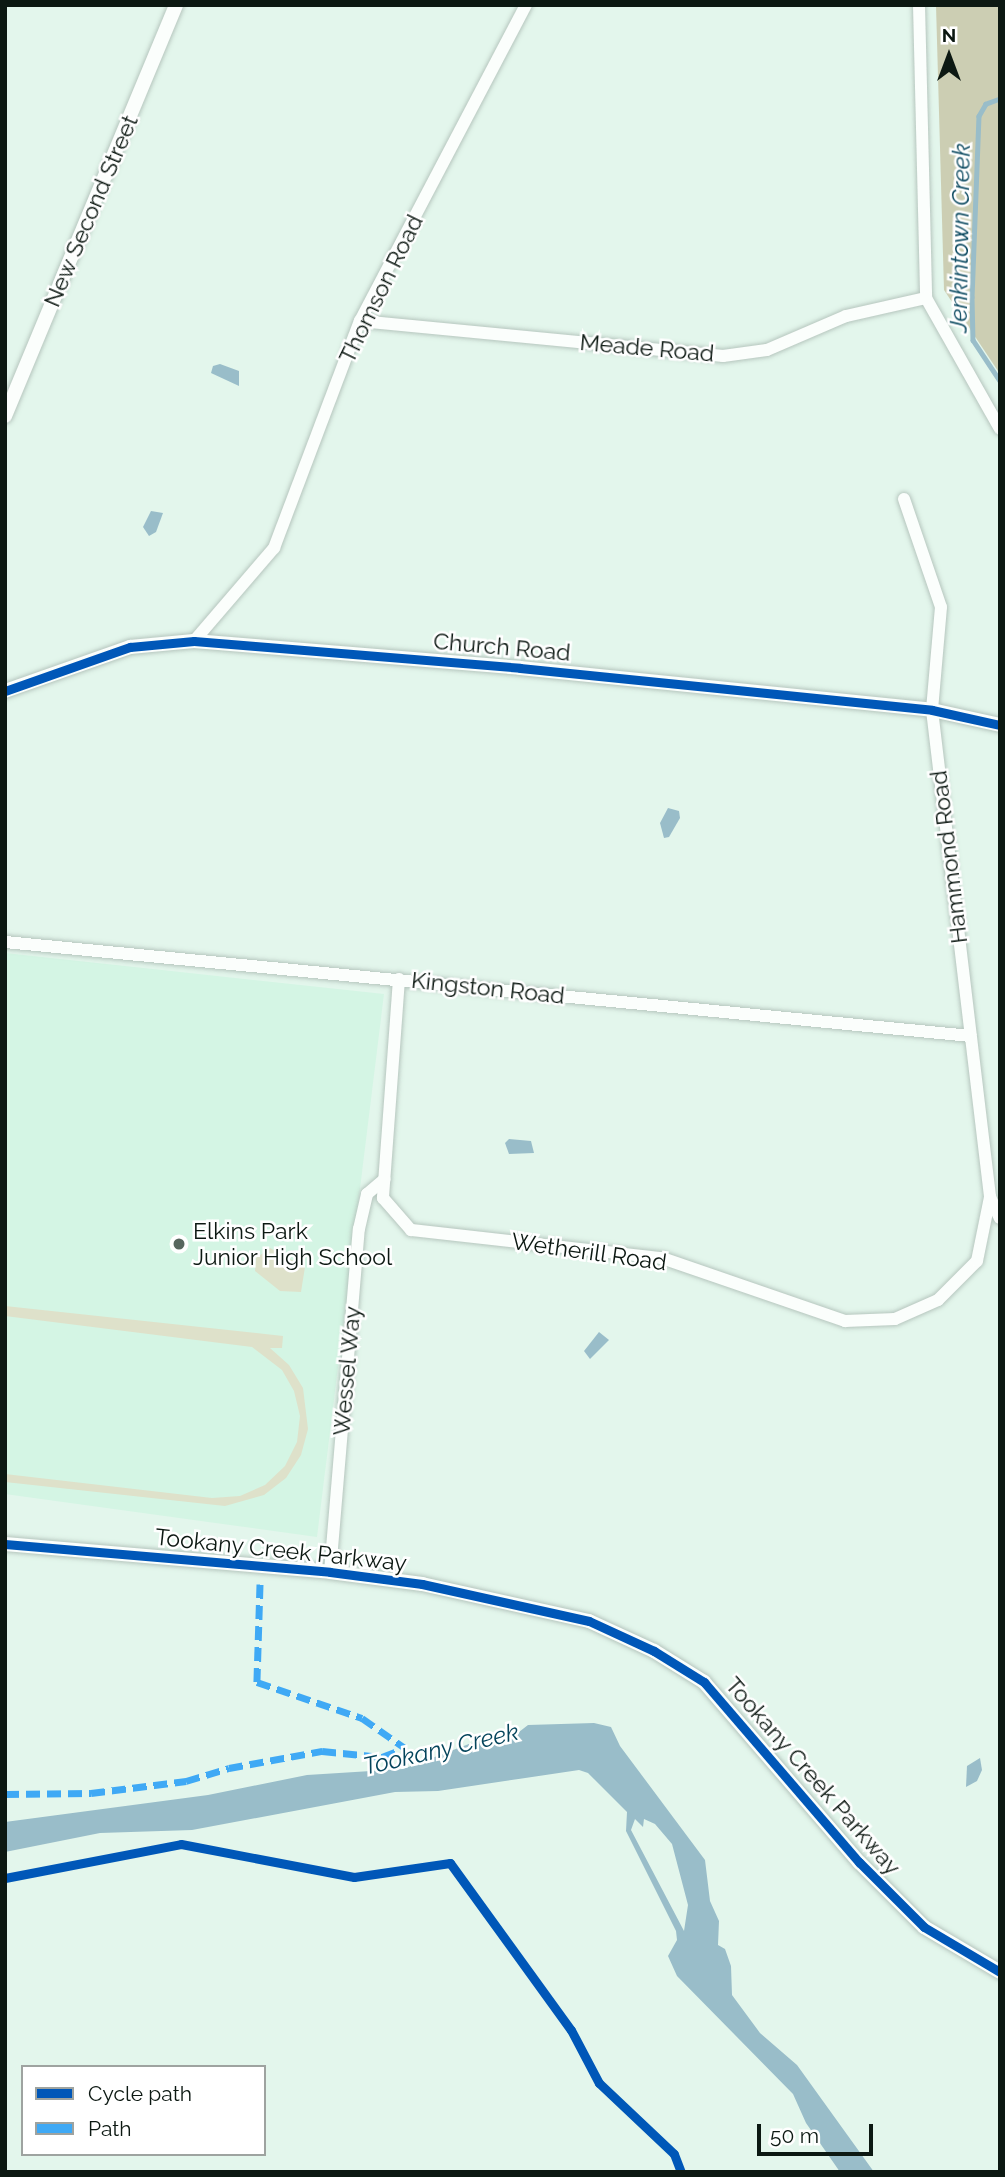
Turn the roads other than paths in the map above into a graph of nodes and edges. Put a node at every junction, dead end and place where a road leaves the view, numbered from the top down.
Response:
1 (176, 5) edge
2 (526, 5) edge
3 (919, 5) edge
4 (926, 298) junction
5 (360, 321) junction
6 (5, 416) edge
7 (1000, 429) edge
8 (904, 499) dead end
9 (194, 641) junction
10 (5, 691) edge
11 (932, 710) junction
12 (1000, 725) edge
13 (5, 942) edge
14 (399, 979) junction
15 (970, 1036) junction
16 (385, 1179) junction
17 (990, 1197) junction
18 (1000, 1218) edge
19 (5, 1544) edge
20 (330, 1572) junction
21 (1000, 1972) edge

1 - 6 street, New Second Street
2 - 5 street, Thomson Road
3 - 4 street
4 - 5 street, Meade Road
4 - 7 street
5 - 9 street, Thomson Road
8 - 11 street, Hammond Road
9 - 10 street, Church Road
9 - 11 street, Church Road
11 - 12 street, Church Road
11 - 15 street, Hammond Road
13 - 14 street, Kingston Road
14 - 15 street, Kingston Road
14 - 16 street, Wetherill Road
15 - 17 street, Hammond Road
16 - 17 street, Wetherill Road
16 - 20 street, Wessel Way
17 - 18 street, Hammond Road
19 - 20 street, Tookany Creek Parkway
20 - 21 street, Tookany Creek Parkway

